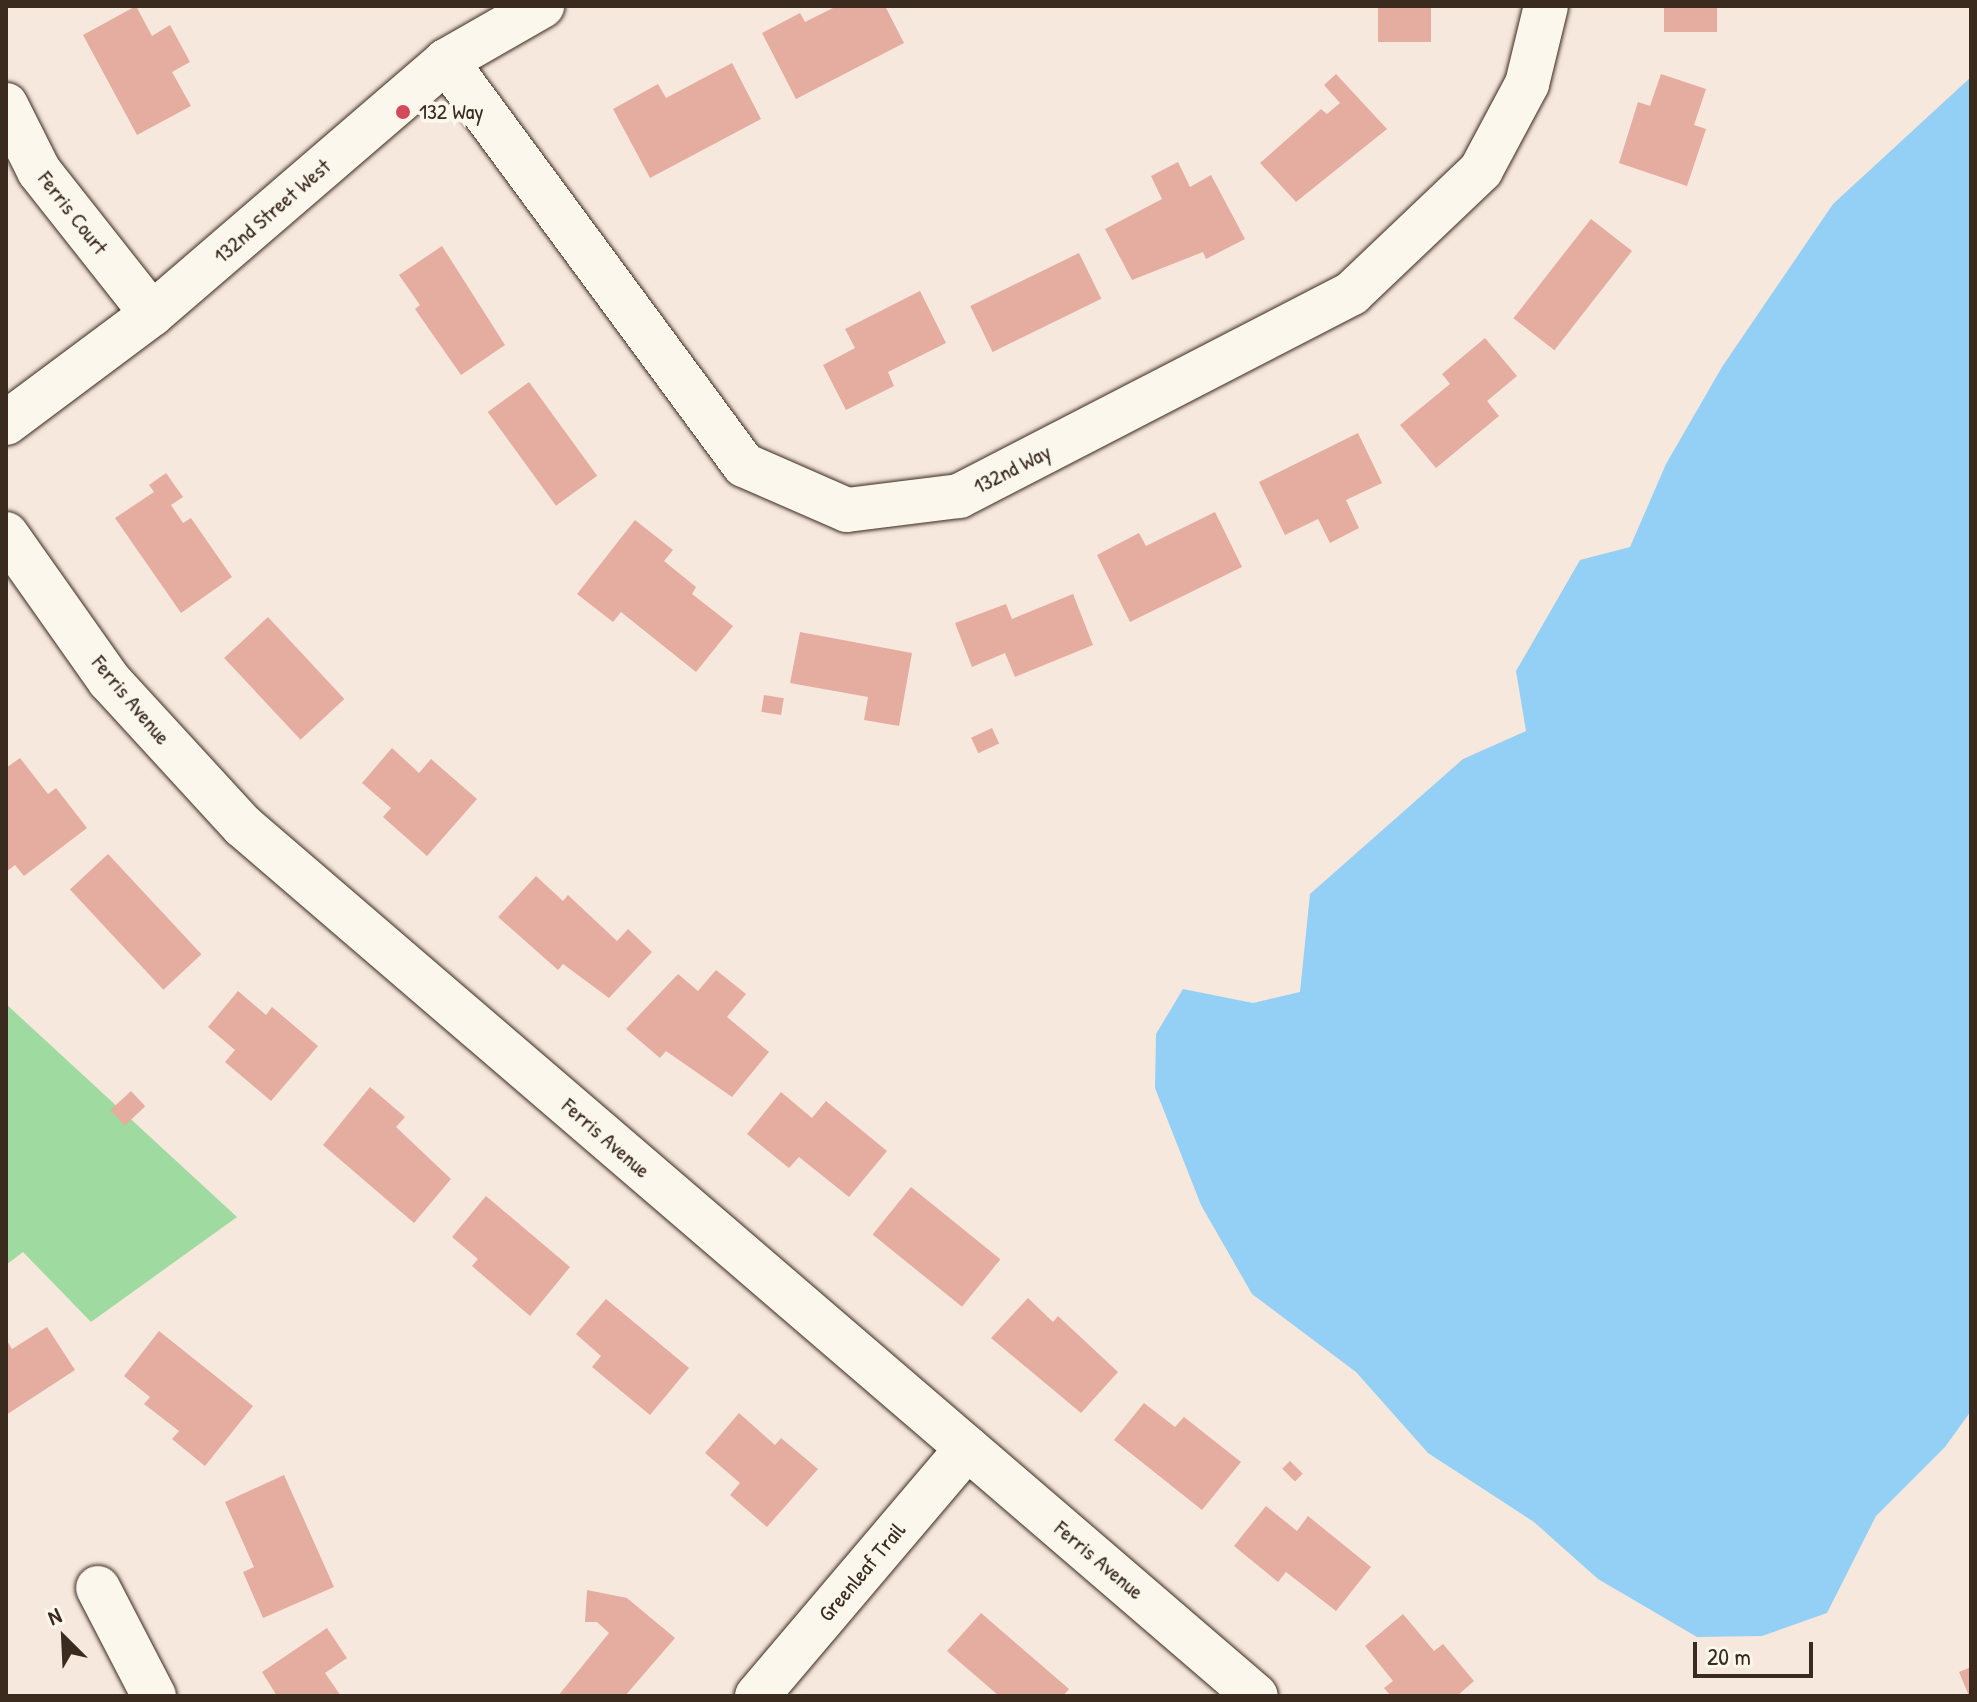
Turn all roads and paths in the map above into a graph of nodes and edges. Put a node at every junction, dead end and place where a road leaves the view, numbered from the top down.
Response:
1 (542, 6) edge
2 (1546, 6) edge
3 (446, 61) junction
4 (6, 105) edge
5 (152, 314) junction
6 (6, 423) edge
7 (6, 534) edge
8 (967, 1448) junction
9 (98, 1588) dead end
10 (154, 1696) edge
11 (757, 1696) edge
12 (1256, 1696) edge

1 - 3 street, 132nd Street West
2 - 3 street, 132nd Way
3 - 5 street, 132nd Street West
4 - 5 street, Ferris Court
5 - 6 street, 132nd Street West
7 - 8 street, Ferris Avenue
8 - 11 street, Greenleaf Trail
8 - 12 street, Ferris Avenue
9 - 10 street

